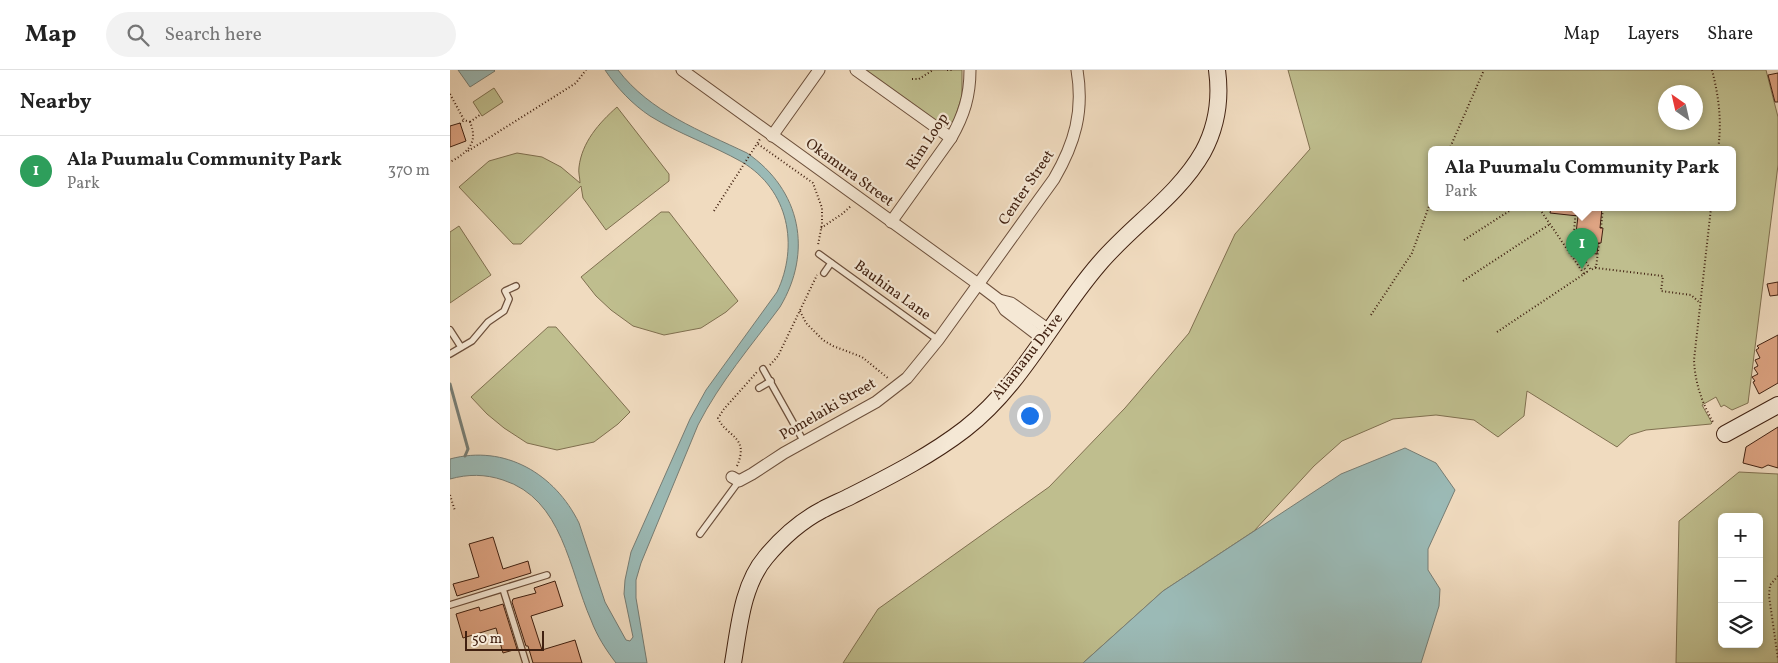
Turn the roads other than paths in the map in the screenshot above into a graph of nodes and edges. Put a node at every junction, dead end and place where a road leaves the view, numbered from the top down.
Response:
1 (682, 70) edge
2 (819, 70) edge
3 (856, 70) edge
4 (970, 70) edge
5 (1077, 70) edge
6 (1217, 70) edge
7 (767, 137) junction
8 (951, 138) junction
9 (891, 222) junction
10 (819, 254) road end
11 (831, 263) junction
12 (824, 272) dead end
13 (978, 284) junction
14 (516, 286) dead end
15 (450, 330) edge
16 (1046, 335) junction
17 (938, 340) junction
18 (461, 347) junction
19 (450, 354) edge
20 (764, 368) road end
21 (771, 382) junction
22 (759, 388) dead end
23 (1778, 405) edge
24 (1725, 434) dead end
25 (804, 442) junction
26 (736, 479) joint
27 (700, 534) dead end
28 (547, 575) dead end
29 (503, 589) junction
30 (450, 605) edge
31 (526, 663) edge
32 (733, 663) edge

1 - 7 street, Okamura Street
2 - 7 street
3 - 8 street
4 - 8 street, Rim Loop
5 - 13 street, Center Street
6 - 16 street, Aliamanu Drive
7 - 9 street, Okamura Street
8 - 9 street, Rim Loop
9 - 13 street, Okamura Street
10 - 11 lane, Bauhina Lane
11 - 12 lane, Bauhina Lane
11 - 17 lane, Bauhina Lane
13 - 16 street, Okamura Street
13 - 17 street, Pomelaiki Street
14 - 18 lane
15 - 18 lane
16 - 32 street, Aliamanu Drive
17 - 25 street, Pomelaiki Street
18 - 19 lane
20 - 21 lane
21 - 22 lane
21 - 25 lane
23 - 24 street
25 - 26 street, Pomelaiki Street
26 - 27 lane, Pomelaiki Street
28 - 29 lane
29 - 30 lane
29 - 31 lane

